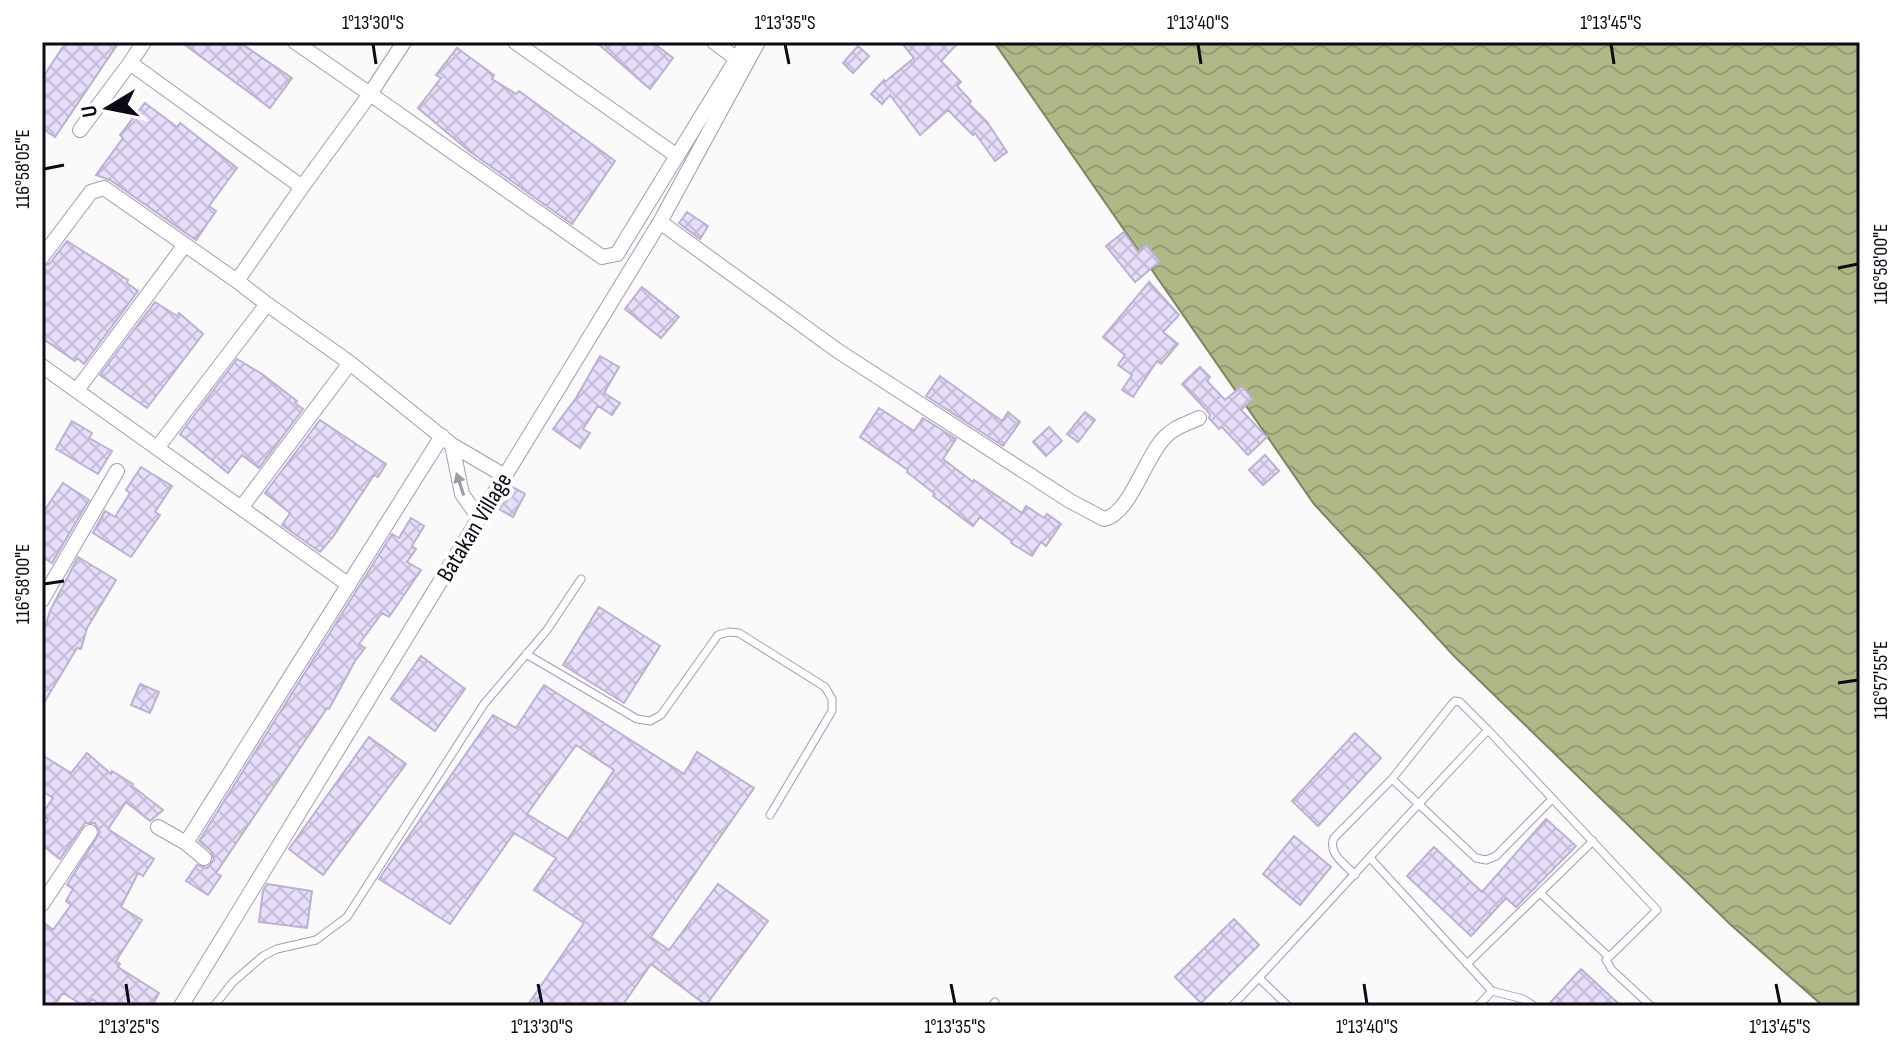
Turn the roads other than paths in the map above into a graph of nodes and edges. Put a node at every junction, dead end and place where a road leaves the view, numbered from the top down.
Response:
1 (144, 42) edge
2 (295, 42) edge
3 (404, 42) edge
4 (515, 42) edge
5 (714, 42) edge
6 (747, 42) edge
7 (758, 42) edge
8 (737, 59) junction
9 (130, 63) junction
10 (370, 94) junction
11 (80, 130) dead end
12 (677, 156) junction
13 (302, 187) junction
14 (660, 222) junction
15 (184, 246) junction
16 (42, 257) edge
17 (237, 281) junction
18 (267, 304) junction
19 (350, 363) junction
20 (42, 366) edge
21 (77, 390) junction
22 (1199, 418) dead end
23 (447, 440) junction
24 (157, 448) junction
25 (117, 471) dead end
26 (505, 476) junction
27 (241, 508) junction
28 (479, 518) junction
29 (581, 579) dead end
30 (349, 585) junction
31 (42, 600) edge
32 (526, 654) junction
33 (1488, 730) junction
34 (1392, 779) junction
35 (1552, 799) junction
36 (1418, 803) junction
37 (770, 815) dead end
38 (158, 827) dead end
39 (90, 832) dead end
40 (1593, 841) junction
41 (186, 843) junction
42 (204, 858) dead end
43 (1371, 859) junction
44 (1355, 875) junction
45 (1541, 894) junction
46 (42, 904) edge
47 (1609, 957) junction
48 (1467, 964) junction
49 (1259, 978) junction
50 (1492, 991) junction
51 (181, 1006) edge
52 (214, 1006) edge
53 (1232, 1006) edge
54 (1288, 1006) edge
55 (1478, 1006) edge
56 (1534, 1006) edge
57 (1651, 1006) edge

1 - 9 street
2 - 10 street
3 - 10 street
4 - 12 street
5 - 8 street
6 - 8 street
7 - 14 street, Batakan Village
8 - 12 street
9 - 11 street
9 - 13 street
10 - 12 street
10 - 13 street
13 - 17 street
14 - 22 street
14 - 26 street, Batakan Village
15 - 16 street
15 - 17 street
15 - 21 street
17 - 18 street
18 - 19 street
18 - 24 street
19 - 23 street
19 - 27 street
20 - 21 street
21 - 24 street
23 - 26 street
28 -> 23 street
23 - 30 street
24 - 27 street
25 - 31 street
26 - 28 street, Batakan Village
27 - 30 street
28 - 51 street, Batakan Village
29 - 32 lane
30 - 41 street
32 - 37 lane
32 - 52 lane
33 - 34 lane
33 - 35 lane
33 - 36 lane
34 - 36 lane
34 - 44 lane
35 - 36 lane
35 - 40 lane
36 - 43 lane
38 - 41 street
39 - 46 street
40 - 45 lane
40 - 47 lane
41 - 42 street
43 - 44 lane
43 - 48 lane
44 - 49 lane
45 - 47 lane
45 - 48 lane
47 - 57 lane
48 - 50 lane
49 - 53 lane
49 - 54 lane
50 - 55 lane
50 - 56 lane

